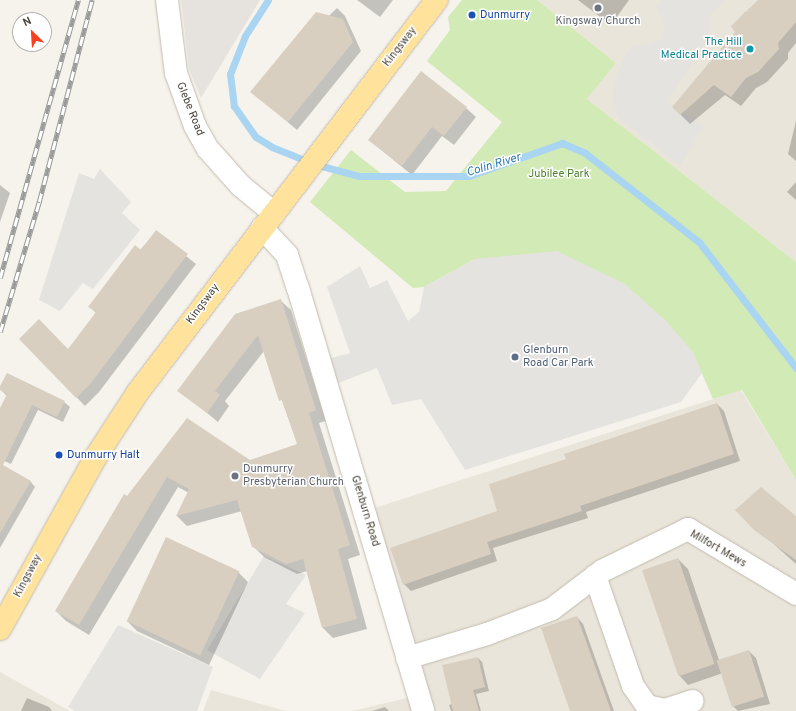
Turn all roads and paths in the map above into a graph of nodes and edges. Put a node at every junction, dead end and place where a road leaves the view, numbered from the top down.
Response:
1 (167, 0) edge
2 (437, 0) edge
3 (268, 220) junction
4 (595, 576) junction
5 (796, 594) edge
6 (0, 629) edge
7 (407, 658) junction
8 (693, 701) dead end
9 (423, 711) edge

1 - 3 street, Glebe Road
2 - 3 main road, Kingsway
3 - 6 main road, Kingsway
3 - 7 street, Glenburn Road
4 - 5 street, Milfort Mews
4 - 7 street, Milfort Mews
4 - 8 street
7 - 9 street, Glenburn Road

